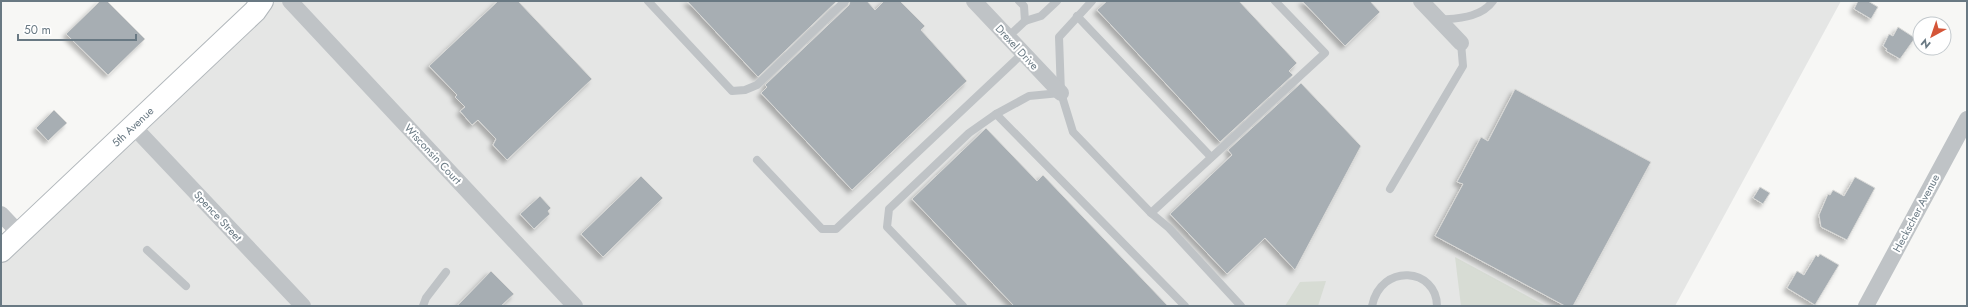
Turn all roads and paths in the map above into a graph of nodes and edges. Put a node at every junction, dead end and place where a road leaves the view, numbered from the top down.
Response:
1 (290, 1) edge
2 (648, 1) edge
3 (845, 1) edge
4 (974, 1) edge
5 (1019, 1) edge
6 (1057, 1) edge
7 (1092, 1) edge
8 (1275, 1) edge
9 (1421, 1) edge
10 (1493, 1) edge
11 (254, 4) edge
12 (1077, 16) junction
13 (1025, 20) junction
14 (1439, 20) junction
15 (1008, 36) junction
16 (1461, 43) joint
17 (1023, 53) junction
18 (1061, 93) junction
19 (996, 114) junction
20 (1967, 119) edge
21 (132, 125) junction
22 (1211, 157) junction
23 (757, 160) dead end
24 (1390, 189) dead end
25 (1151, 212) junction
26 (1, 214) edge
27 (19, 233) junction
28 (147, 250) dead end
29 (1, 251) edge
30 (446, 272) dead end
31 (186, 286) dead end
32 (303, 306) edge
33 (423, 306) edge
34 (575, 306) edge
35 (963, 306) edge
36 (1186, 306) edge
37 (1241, 306) edge
38 (1372, 306) edge
39 (1437, 306) edge
40 (1866, 306) edge

1 - 34 street, Wisconsin Court
2 - 3 lane
4 - 15 street, Drexel Drive
5 - 13 lane
6 - 13 lane
7 - 12 lane
8 - 22 lane
9 - 14 street
10 - 14 lane
11 - 21 main road, 5th Avenue
12 - 18 lane
12 - 22 lane
13 - 15 lane
14 - 16 street
15 - 17 street, Drexel Drive
16 - 24 lane
17 - 18 street, Drexel Drive
17 - 23 lane
18 - 19 lane
18 - 25 lane
19 - 35 lane
19 - 36 lane
20 - 40 street, Heckscher Avenue
21 - 27 main road, 5th Avenue
21 - 32 street, Spence Street
22 - 25 lane
25 - 37 lane
26 - 27 street
27 - 29 main road, 5th Avenue
28 - 31 lane
30 - 33 lane
38 - 39 lane

